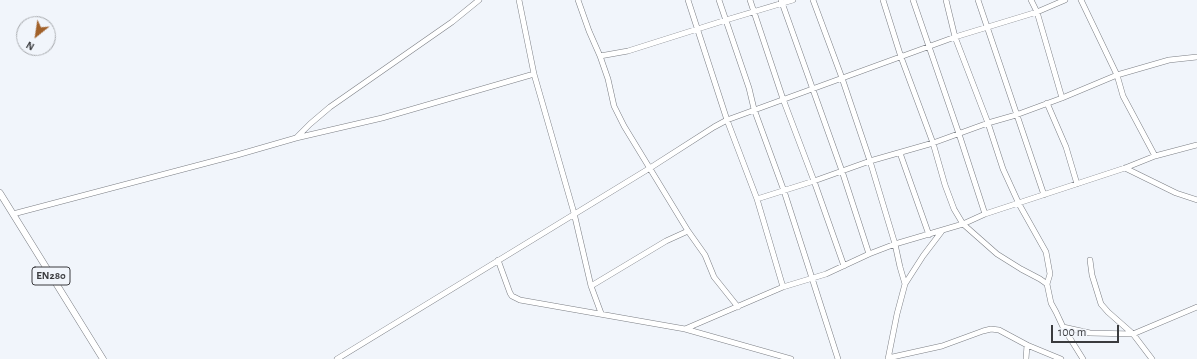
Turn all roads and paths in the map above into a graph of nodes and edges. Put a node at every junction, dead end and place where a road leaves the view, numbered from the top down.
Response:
1 (479, 0) edge
2 (519, 0) edge
3 (578, 0) edge
4 (688, 0) edge
5 (719, 0) edge
6 (750, 0) edge
7 (793, 0) edge
8 (813, 0) edge
9 (883, 0) edge
10 (913, 0) edge
11 (946, 0) edge
12 (978, 0) edge
13 (1031, 0) edge
14 (1065, 0) edge
15 (1082, 0) edge
16 (781, 2) edge
17 (754, 12) junction
18 (1037, 12) junction
19 (726, 20) junction
20 (988, 27) junction
21 (698, 29) junction
22 (955, 37) junction
23 (929, 47) junction
24 (600, 56) junction
25 (901, 57) junction
26 (1197, 57) edge
27 (534, 74) junction
28 (1117, 75) junction
29 (842, 78) junction
30 (812, 88) junction
31 (1062, 98) junction
32 (783, 99) junction
33 (1047, 103) junction
34 (754, 109) junction
35 (1016, 115) junction
36 (727, 120) junction
37 (988, 123) junction
38 (960, 134) junction
39 (296, 138) junction
40 (933, 143) junction
41 (1197, 145) edge
42 (900, 153) junction
43 (1155, 156) junction
44 (870, 161) junction
45 (650, 168) junction
46 (1125, 168) junction
47 (842, 171) junction
48 (814, 181) junction
49 (1077, 184) junction
50 (784, 191) junction
51 (0, 193) edge
52 (1044, 195) junction
53 (757, 199) junction
54 (1197, 200) edge
55 (1019, 204) junction
56 (574, 213) junction
57 (13, 214) junction
58 (986, 214) junction
59 (963, 224) junction
60 (688, 231) junction
61 (942, 231) junction
62 (929, 235) junction
63 (895, 244) junction
64 (869, 254) junction
65 (498, 260) junction
66 (1090, 260) dead end
67 (844, 266) junction
68 (812, 279) junction
69 (905, 284) junction
70 (1047, 284) junction
71 (591, 286) junction
72 (783, 287) junction
73 (738, 307) junction
74 (1197, 307) edge
75 (601, 313) junction
76 (1063, 327) junction
77 (685, 329) junction
78 (1132, 334) junction
79 (1026, 345) junction
80 (103, 359) edge
81 (337, 359) edge
82 (791, 359) edge
83 (838, 359) edge
84 (888, 359) edge
85 (1026, 359) edge
86 (1061, 359) edge
87 (1083, 359) edge
88 (1152, 359) edge

1 - 39 street
2 - 27 street
3 - 24 street
4 - 21 street
5 - 19 street
6 - 17 street
7 - 16 street
8 - 29 street
9 - 25 street
10 - 23 street
11 - 22 street
12 - 20 street
13 - 18 street
14 - 18 street
15 - 28 street
16 - 17 street
16 - 30 street
17 - 19 street
17 - 32 street
18 - 20 street
18 - 31 street
19 - 21 street
19 - 34 street
20 - 22 street
20 - 35 street
21 - 24 street
21 - 36 street
22 - 23 street
22 - 37 street
23 - 25 street
23 - 38 street
24 - 45 street
25 - 29 street
25 - 40 street
26 - 28 street
27 - 39 street
27 - 56 street
28 - 31 street
28 - 43 street
29 - 30 street
29 - 44 street
30 - 32 street
30 - 47 street
31 - 33 street
32 - 34 street
32 - 48 street
33 - 35 street
33 - 49 street
34 - 36 street
34 - 50 street
35 - 37 street
35 - 52 street
36 - 45 street
36 - 53 street
37 - 38 street
37 - 55 street
38 - 40 street
38 - 58 street
39 - 57 street
40 - 42 street
40 - 59 street
41 - 43 street
42 - 44 street
42 - 62 street
43 - 46 street
44 - 47 street
44 - 63 street
45 - 56 street
45 - 60 street
46 - 49 street
46 - 54 street
47 - 48 street
47 - 64 street
48 - 50 street
48 - 67 street
49 - 52 street
50 - 53 street
50 - 68 street
51 - 57 main road, EN280
52 - 55 street
53 - 72 street
55 - 58 street
55 - 70 street
56 - 65 street
56 - 71 street
57 - 80 main road, EN280
58 - 59 street
59 - 61 street
59 - 70 street
60 - 71 street
60 - 73 street
61 - 62 street
61 - 69 street
62 - 63 street
63 - 64 street
63 - 69 street
64 - 67 street
65 - 75 street
65 - 81 street
66 - 78 street
67 - 68 street
68 - 72 street
68 - 83 street
69 - 84 street
70 - 76 street
71 - 75 street
72 - 73 street
73 - 77 street
74 - 78 street
75 - 77 street
76 - 78 street
76 - 87 street
77 - 82 street
78 - 88 street
79 - 84 street
79 - 85 street
79 - 86 street

